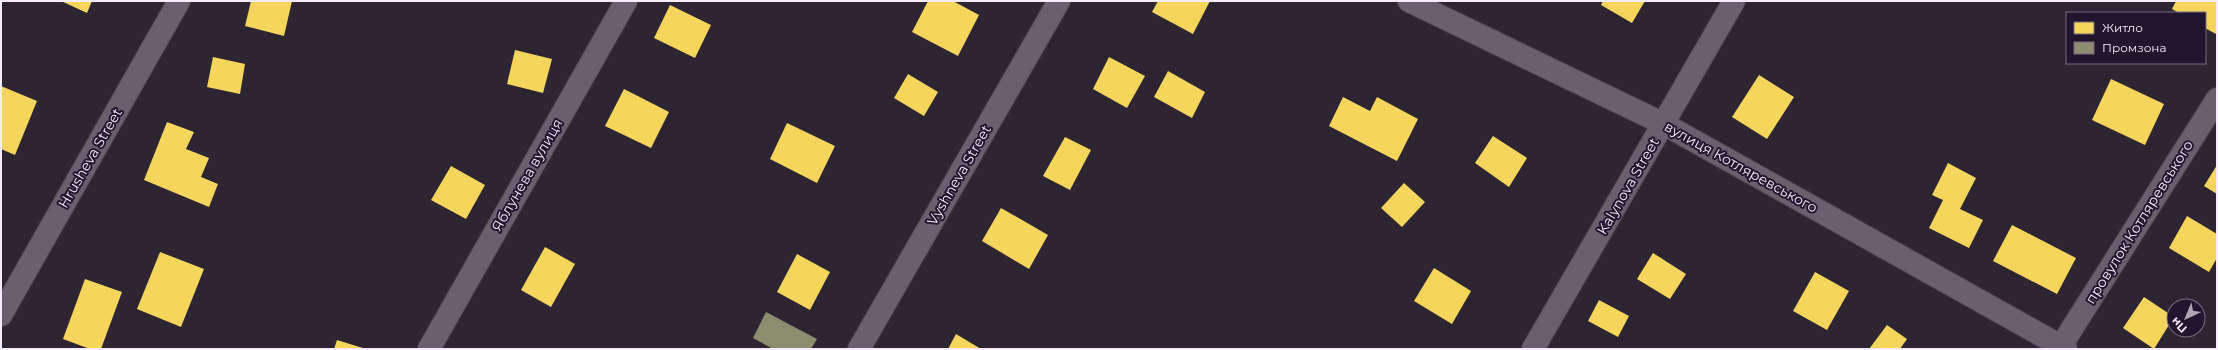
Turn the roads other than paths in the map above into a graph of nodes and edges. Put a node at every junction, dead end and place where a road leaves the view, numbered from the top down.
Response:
1 (179, 1) edge
2 (626, 1) edge
3 (1058, 1) edge
4 (1409, 1) edge
5 (1734, 1) edge
6 (2217, 99) edge
7 (1664, 124) junction
8 (1, 314) edge
9 (2063, 348) edge
10 (428, 349) edge
11 (859, 349) edge
12 (1533, 349) edge

1 - 8 street, Hrusheva Street
2 - 10 street, Яблунева вулиця
3 - 11 street, Vyshneva Street
4 - 7 street, вулиця Котляревського
5 - 7 street, Kalynova Street
6 - 9 street, провулок Котляревського
7 - 9 street, вулиця Котляревського
7 - 12 street, Kalynova Street

